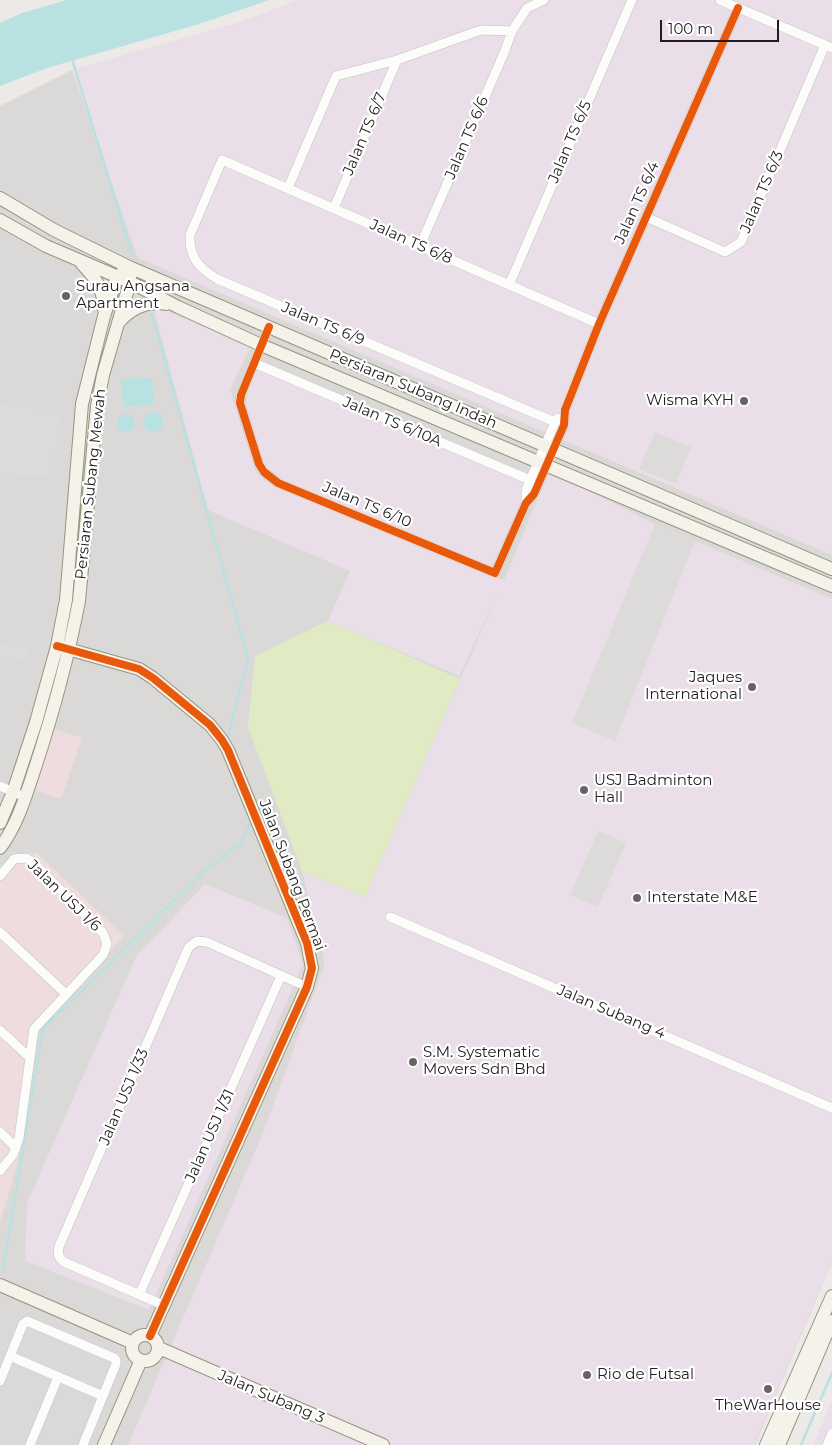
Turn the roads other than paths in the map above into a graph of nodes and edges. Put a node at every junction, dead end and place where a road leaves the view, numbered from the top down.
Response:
1 (544, 0) edge
2 (632, 0) edge
3 (720, 0) edge
4 (738, 8) junction
5 (512, 30) junction
6 (829, 47) edge
7 (397, 60) junction
8 (222, 160) joint
9 (288, 188) junction
10 (0, 198) edge
11 (334, 208) junction
12 (646, 217) junction
13 (0, 220) edge
14 (420, 246) junction
15 (78, 260) junction
16 (129, 267) junction
17 (117, 277) junction
18 (130, 282) junction
19 (508, 285) junction
20 (178, 306) junction
21 (104, 316) junction
22 (117, 324) junction
23 (599, 324) junction
24 (269, 327) junction
25 (261, 345) junction
26 (254, 363) junction
27 (565, 410) junction
28 (555, 422) junction
29 (549, 447) junction
30 (542, 464) junction
31 (530, 480) junction
32 (526, 503) junction
33 (832, 569) edge
34 (832, 586) edge
35 (73, 632) junction
36 (57, 646) junction
37 (69, 649) junction
38 (88, 654) junction
39 (64, 670) junction
40 (0, 786) edge
41 (13, 792) junction
42 (26, 797) junction
43 (0, 823) edge
44 (0, 848) edge
45 (0, 876) edge
46 (390, 917) dead end
47 (0, 932) edge
48 (281, 976) junction
49 (307, 987) junction
50 (66, 994) junction
51 (0, 1030) edge
52 (29, 1057) junction
53 (832, 1108) edge
54 (0, 1132) edge
55 (16, 1148) junction
56 (0, 1171) edge
57 (0, 1286) edge
58 (140, 1295) junction
59 (832, 1296) edge
60 (162, 1306) junction
61 (832, 1322) edge
62 (150, 1336) junction
63 (133, 1343) junction
64 (159, 1348) junction
65 (10, 1356) junction
66 (141, 1360) junction
67 (58, 1377) junction
68 (0, 1381) edge
69 (103, 1396) junction
70 (832, 1433) edge
71 (30, 1445) edge
72 (83, 1445) edge
73 (104, 1445) edge
74 (383, 1445) edge
75 (766, 1445) edge
76 (779, 1445) edge
77 (826, 1445) edge

1 - 5 street, Jalan TS 6/6
2 - 19 street, Jalan TS 6/5
3 - 4 street
4 - 6 street
4 - 12 street, Jalan TS 6/4
5 - 7 street
5 - 14 street, Jalan TS 6/6
6 - 12 street, Jalan TS 6/3
7 - 9 street
7 - 11 street, Jalan TS 6/7
8 - 9 street, Jalan TS 6/8
8 - 28 street, Jalan TS 6/9
9 - 11 street, Jalan TS 6/8
10 - 16 main road, Persiaran Subang Indah
11 - 14 street, Jalan TS 6/8
12 - 23 street, Jalan TS 6/4
13 - 15 main road, Persiaran Subang Indah
14 - 19 street, Jalan TS 6/8
15 - 17 main road, Persiaran Subang Indah
15 - 21 main road
16 - 17 main road
16 - 18 main road, Persiaran Subang Mewah
16 - 24 main road, Persiaran Subang Indah
17 - 18 main road, Persiaran Subang Indah
17 - 21 main road, Persiaran Subang Mewah
18 - 20 main road, Persiaran Subang Indah
18 - 22 main road, Persiaran Subang Mewah
19 - 23 street, Jalan TS 6/8
20 - 22 main road
20 - 25 main road, Persiaran Subang Indah
21 - 36 main road, Persiaran Subang Mewah
22 - 35 main road, Persiaran Subang Mewah
23 - 27 street, Jalan TS 6/4
24 - 25 street, Jalan TS 6/10
24 - 29 main road, Persiaran Subang Indah
25 - 26 street, Jalan TS 6/10
25 - 30 main road, Persiaran Subang Indah
26 - 31 street, Jalan TS 6/10A
26 - 32 street, Jalan TS 6/10
27 - 28 street, Jalan TS 6/4
27 - 29 street, Jalan TS 6/4
28 - 29 street, Jalan TS 6/4
29 - 30 street, Jalan TS 6/4
29 - 33 main road, Persiaran Subang Indah
30 - 31 street, Jalan TS 6/10
30 - 32 street, Jalan TS 6/10
30 - 34 main road, Persiaran Subang Indah
31 - 32 street, Jalan TS 6/10
35 - 37 main road, Persiaran Subang Mewah
35 - 38 main road
36 - 37 main road, Jalan Subang Permai
36 - 41 main road, Persiaran Subang Mewah
37 - 38 main road, Jalan Subang Permai
37 - 39 main road, Persiaran Subang Mewah
38 - 39 main road
38 - 49 main road, Jalan Subang Permai
39 - 42 main road, Persiaran Subang Mewah
40 - 41 street
41 - 42 street
41 - 43 main road, Persiaran Subang Mewah
42 - 44 main road, Persiaran Subang Mewah
45 - 50 street, Jalan USJ 1/6
46 - 53 street, Jalan Subang 4
47 - 50 street
48 - 49 street
48 - 58 street, Jalan USJ 1/31
48 - 58 street, Jalan USJ 1/33
49 - 60 main road, Jalan Subang Permai
50 - 52 street, Jalan USJ 1/6
51 - 52 street
52 - 55 street, Jalan USJ 1/6
54 - 55 street
55 - 56 street, Jalan USJ 1/6
57 - 63 main road
58 - 60 street
59 - 75 main road
60 - 62 main road, Jalan Subang Permai
61 - 76 main road
62 - 63 main road
62 - 64 main road
63 - 66 main road
64 - 66 main road
64 - 74 main road, Jalan Subang 3
65 - 67 street
65 - 68 street
65 - 69 street
66 - 73 main road
67 - 69 street
67 - 71 street
69 - 72 street
70 - 77 street

